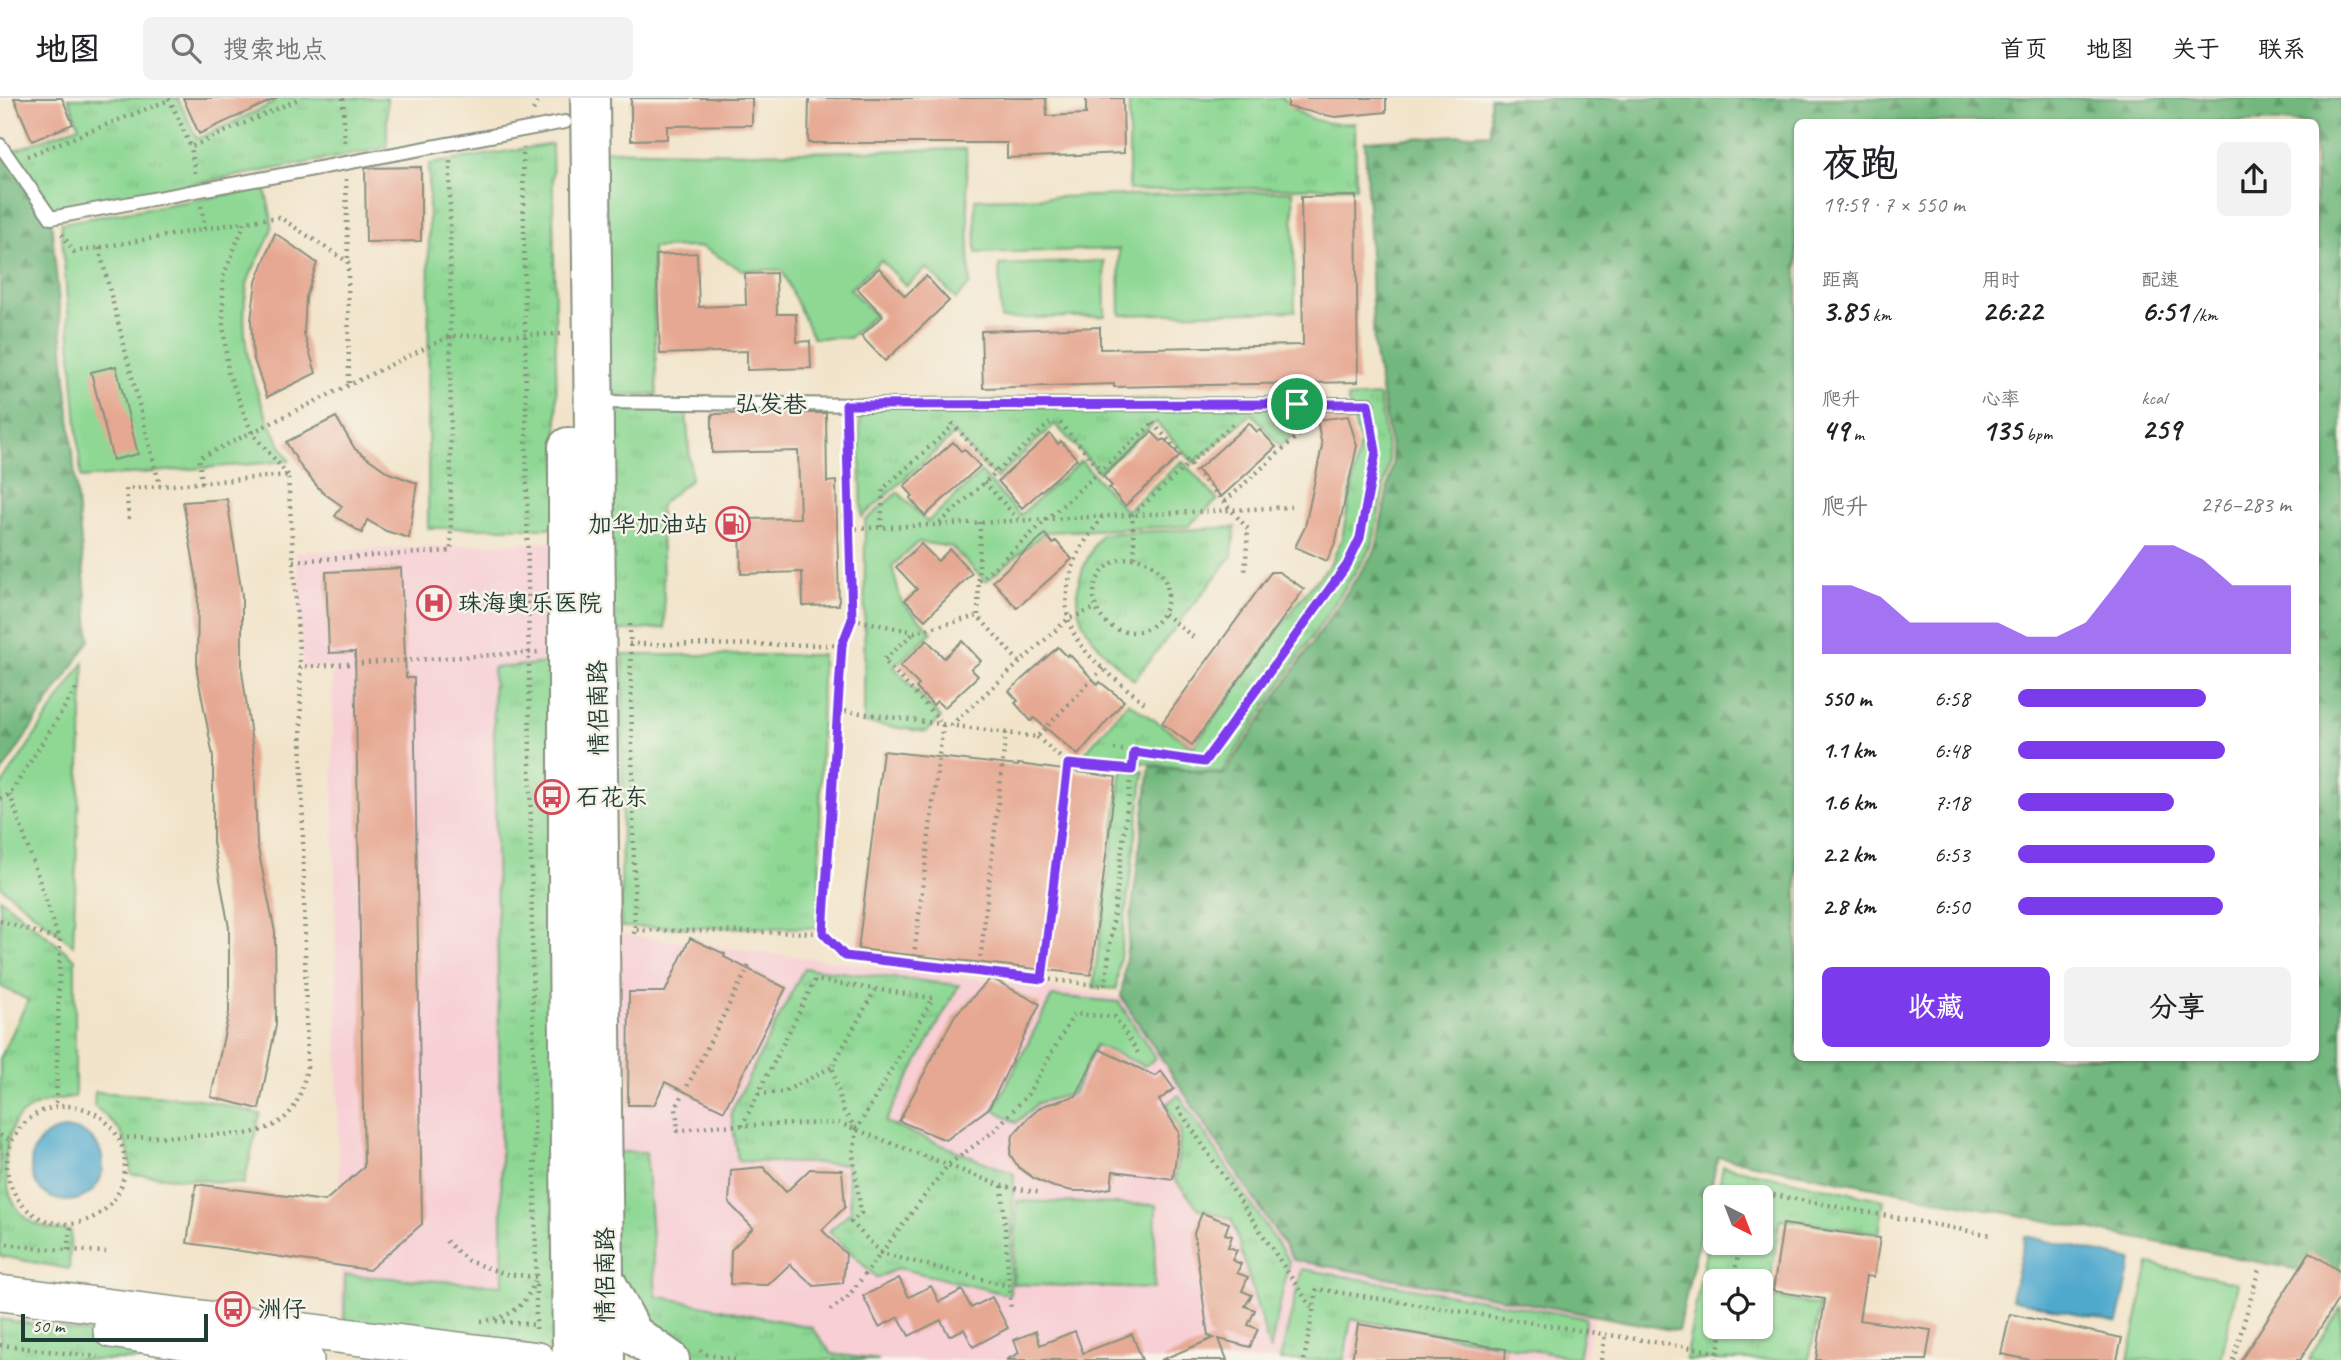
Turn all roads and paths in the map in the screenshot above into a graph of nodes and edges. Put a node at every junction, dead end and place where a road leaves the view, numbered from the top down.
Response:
1 (301, 98) edge
2 (169, 99) edge
3 (573, 106) edge
4 (522, 130) junction
5 (450, 143) junction
6 (0, 145) edge
7 (191, 148) junction
8 (12, 162) junction
9 (198, 191) junction
10 (245, 222) junction
11 (205, 229) junction
12 (59, 230) dead end
13 (99, 248) junction
14 (524, 334) junction
15 (568, 334) junction
16 (450, 336) junction
17 (349, 386) junction
18 (594, 402) junction
19 (1137, 404) junction
20 (1255, 404) junction
21 (1368, 404) joint
22 (846, 405) junction
23 (936, 405) junction
24 (1153, 423) junction
25 (954, 425) junction
26 (252, 433) junction
27 (1300, 434) dead end
28 (1189, 463) junction
29 (1101, 470) junction
30 (996, 472) junction
31 (288, 475) junction
32 (984, 482) junction
33 (202, 483) junction
34 (160, 486) junction
35 (1224, 502) junction
36 (1291, 507) dead end
37 (1232, 510) junction
38 (1132, 515) junction
39 (1102, 516) junction
40 (129, 519) dead end
41 (1046, 519) junction
42 (1019, 520) junction
43 (980, 522) junction
44 (938, 524) junction
45 (881, 527) junction
46 (849, 528) junction
47 (1135, 557) junction
48 (293, 561) junction
49 (1245, 574) dead end
50 (979, 581) junction
51 (1096, 608) junction
52 (1164, 614) junction
53 (978, 616) junction
54 (852, 619) junction
55 (1068, 619) junction
56 (915, 632) junction
57 (1196, 639) dead end
58 (842, 645) junction
59 (583, 647) junction
60 (528, 653) junction
61 (1020, 663) junction
62 (300, 667) junction
63 (1103, 668) junction
64 (76, 689) dead end
65 (1147, 705) dead end
66 (838, 710) junction
67 (943, 724) junction
68 (951, 725) junction
69 (1006, 732) junction
70 (1037, 737) junction
71 (1114, 749) dead end
72 (1134, 752) junction
73 (1068, 764) junction
74 (1132, 770) junction
75 (10, 794) junction
76 (0, 799) edge
77 (0, 921) edge
78 (601, 930) junction
79 (823, 933) junction
80 (60, 940) junction
81 (913, 964) junction
82 (749, 965) dead end
83 (979, 971) junction
84 (1042, 979) junction
85 (875, 989) junction
86 (1140, 1056) dead end
87 (832, 1067) junction
88 (758, 1094) junction
89 (56, 1106) junction
90 (1178, 1108) dead end
91 (742, 1126) junction
92 (857, 1129) junction
93 (0, 1135) edge
94 (120, 1138) junction
95 (12, 1141) junction
96 (948, 1165) junction
97 (1002, 1186) junction
98 (1042, 1193) dead end
99 (1773, 1195) edge
100 (71, 1225) junction
101 (1991, 1236) dead end
102 (446, 1241) dead end
103 (0, 1243) edge
104 (68, 1250) junction
105 (106, 1252) dead end
106 (881, 1253) junction
107 (2259, 1270) dead end
108 (570, 1279) junction
109 (1009, 1286) junction
110 (0, 1293) edge
111 (830, 1310) dead end
112 (1011, 1311) dead end
113 (1313, 1311) junction
114 (0, 1313) edge
115 (481, 1321) dead end
116 (491, 1321) junction
117 (536, 1325) junction
118 (1605, 1334) junction
119 (1720, 1339) edge
120 (0, 1345) edge
121 (1718, 1352) junction
122 (109, 1358) edge
123 (306, 1360) edge
124 (537, 1360) edge
125 (572, 1360) edge
126 (605, 1360) edge
127 (670, 1360) edge
128 (1304, 1360) edge
129 (1601, 1360) edge
130 (1716, 1360) edge
131 (2233, 1360) edge

1 - 7 path
2 - 7 path
2 - 8 path
3 - 4 lane
3 - 15 main road, 情侣南路
3 - 18 main road, 情侣南路
4 - 5 lane
4 - 14 path
5 - 9 lane
5 - 16 path
6 - 8 lane
7 - 9 path
8 - 9 lane
9 - 11 path
10 - 11 path
10 - 17 path
10 - 26 path
11 - 13 path
12 - 13 path
13 - 34 path
14 - 15 path
14 - 16 path
14 - 60 path
15 - 59 main road, 情侣南路
16 - 17 path
16 - 48 path
17 - 26 path
18 - 22 lane, 弘发巷
18 - 59 main road, 情侣南路
19 - 20 lane, 弘发巷
19 - 23 lane, 弘发巷
19 - 24 path
20 - 21 lane, 弘发巷
20 - 28 path
21 - 72 path
22 - 23 lane, 弘发巷
22 - 46 path
23 - 25 path
24 - 28 path
24 - 29 path
25 - 30 path
25 - 45 path
26 - 31 path
26 - 33 path
27 - 35 path
28 - 35 path
28 - 38 path
29 - 30 path
29 - 41 path
30 - 32 path
31 - 33 path
31 - 48 path
32 - 42 path
32 - 44 path
33 - 34 path
34 - 40 path
35 - 37 path
36 - 37 path
37 - 38 path
37 - 49 path
38 - 39 path
38 - 47 path
39 - 41 path
39 - 55 path
41 - 42 path
41 - 50 path
42 - 43 path
43 - 44 path
43 - 50 path
44 - 45 path
45 - 46 path
46 - 54 path
47 - 51 path
47 - 52 path
48 - 62 path
50 - 53 path
51 - 52 path
51 - 55 path
52 - 57 path
53 - 56 path
53 - 61 path
54 - 56 path
54 - 58 path
55 - 61 path
55 - 63 path
56 - 67 path
58 - 59 path
58 - 66 path
59 - 60 path
59 - 78 main road, 情侣南路
59 - 108 main road, 情侣南路
60 - 62 path
60 - 108 path
61 - 68 path
62 - 94 path
63 - 65 path
63 - 70 path
64 - 75 path
66 - 67 path
66 - 79 path
67 - 68 path
67 - 81 path
68 - 69 path
69 - 70 path
69 - 83 path
70 - 73 path
71 - 72 path
72 - 74 path
73 - 74 path
73 - 84 path
74 - 84 path
75 - 76 path
75 - 80 path
77 - 80 path
78 - 79 path
78 - 108 main road, 情侣南路
79 - 81 path
80 - 89 path
81 - 83 path
82 - 91 path
83 - 84 path
85 - 87 path
85 - 88 path
85 - 92 path
86 - 96 path
87 - 88 path
87 - 92 path
88 - 91 path
89 - 94 path
89 - 95 path
90 - 113 path
91 - 92 path
92 - 96 path
92 - 106 path
93 - 95 path
94 - 100 path
95 - 100 path
96 - 97 path
96 - 106 path
97 - 98 path
97 - 109 path
99 - 101 path
100 - 104 path
102 - 108 path
103 - 104 path
104 - 105 path
106 - 109 path
106 - 111 path
107 - 131 path
108 - 116 path
108 - 117 path
108 - 125 main road, 情侣南路
108 - 126 main road, 情侣南路
108 - 127 main road
109 - 112 path
110 - 124 street
113 - 118 path
113 - 128 path
114 - 123 street
115 - 116 path
116 - 117 path
117 - 124 path
118 - 121 path
118 - 129 path
119 - 121 path
120 - 122 path
121 - 130 path

